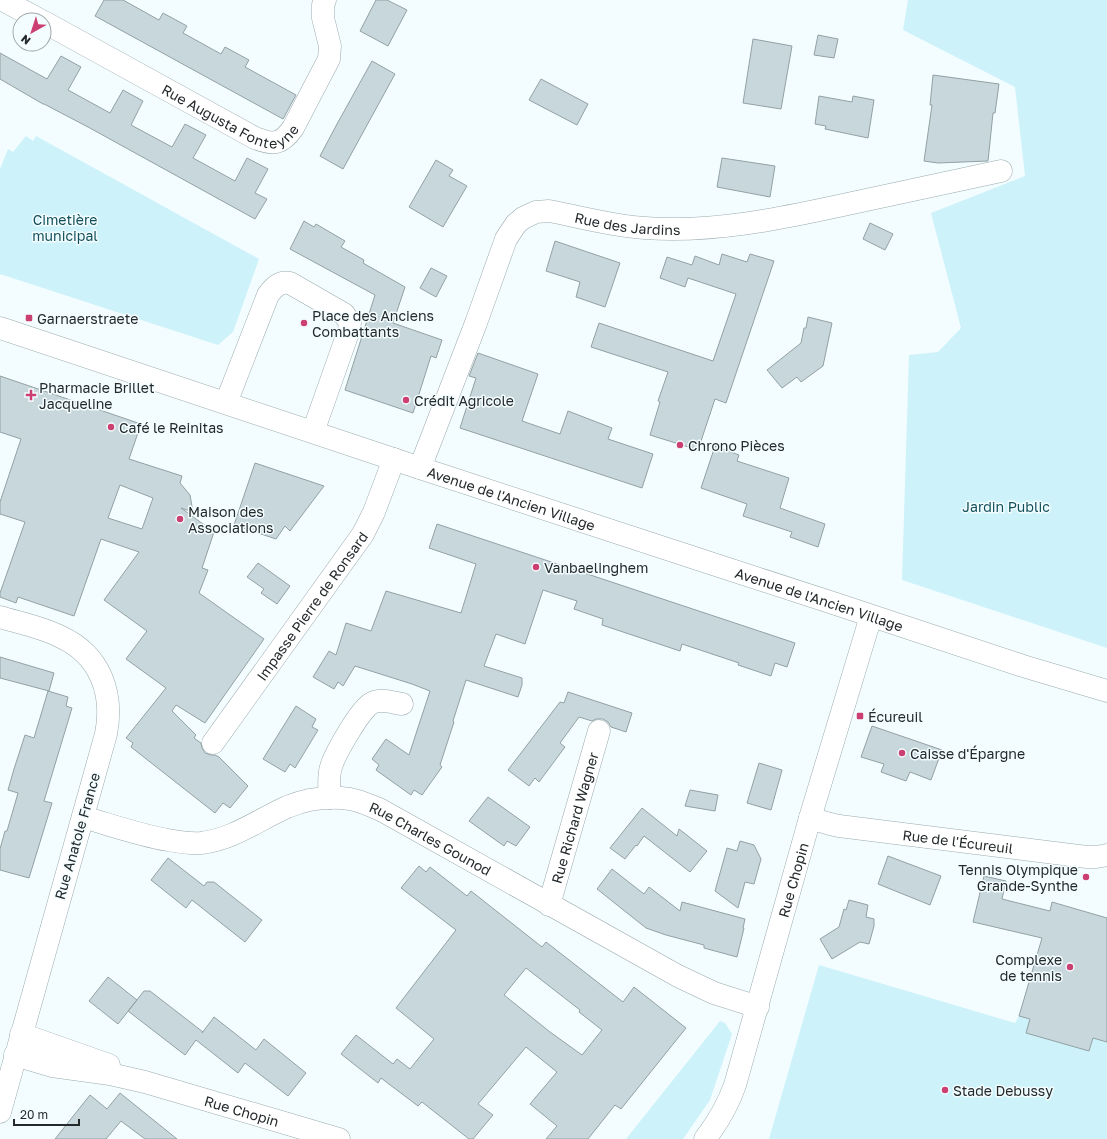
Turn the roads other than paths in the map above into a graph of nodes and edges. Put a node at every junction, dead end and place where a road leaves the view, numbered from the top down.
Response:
1 (3, 0) edge
2 (325, 0) edge
3 (25, 12) edge
4 (52, 26) edge
5 (1001, 171) dead end
6 (0, 328) edge
7 (226, 403) junction
8 (313, 432) junction
9 (394, 459) junction
10 (420, 468) junction
11 (871, 616) junction
12 (0, 617) edge
13 (1023, 666) junction
14 (1107, 691) edge
15 (402, 704) dead end
16 (1107, 707) edge
17 (600, 731) dead end
18 (213, 743) dead end
19 (330, 798) junction
20 (83, 817) junction
21 (810, 818) junction
22 (1107, 855) edge
23 (549, 905) junction
24 (758, 1007) junction
25 (21, 1034) junction
26 (15, 1055) junction
27 (145, 1082) junction
28 (0, 1112) edge
29 (339, 1139) edge
30 (705, 1139) edge

1 - 3 street
2 - 4 street, Rue Augusta Fonteyne
5 - 10 street, Rue des Jardins
6 - 7 street, Avenue de l'Ancien Village
7 - 8 street, Avenue de l'Ancien Village
7 - 8 street
8 - 9 street, Avenue de l'Ancien Village
9 - 10 street, Avenue de l'Ancien Village
9 - 18 street, Impasse Pierre de Ronsard
10 - 11 street, Avenue de l'Ancien Village
11 - 13 street, Avenue de l'Ancien Village
11 - 21 street, Rue Chopin
12 - 20 street, Rue Anatole France
13 - 14 street, Avenue de l'Ancien Village
13 - 16 street, Avenue de l'Ancien Village
15 - 19 street
17 - 23 street, Rue Richard Wagner
19 - 20 street, Rue Charles Gounod
19 - 23 street, Rue Charles Gounod
20 - 25 street, Rue Anatole France
21 - 22 street, Rue de l'Écureuil
21 - 24 street, Rue Chopin
23 - 24 street, Rue Charles Gounod
24 - 30 street, Rue Chopin
25 - 26 street, Rue Anatole France
25 - 27 street, Rue Chopin
26 - 27 street, Rue Chopin
26 - 28 street, Rue Anatole France
27 - 29 street, Rue Chopin

